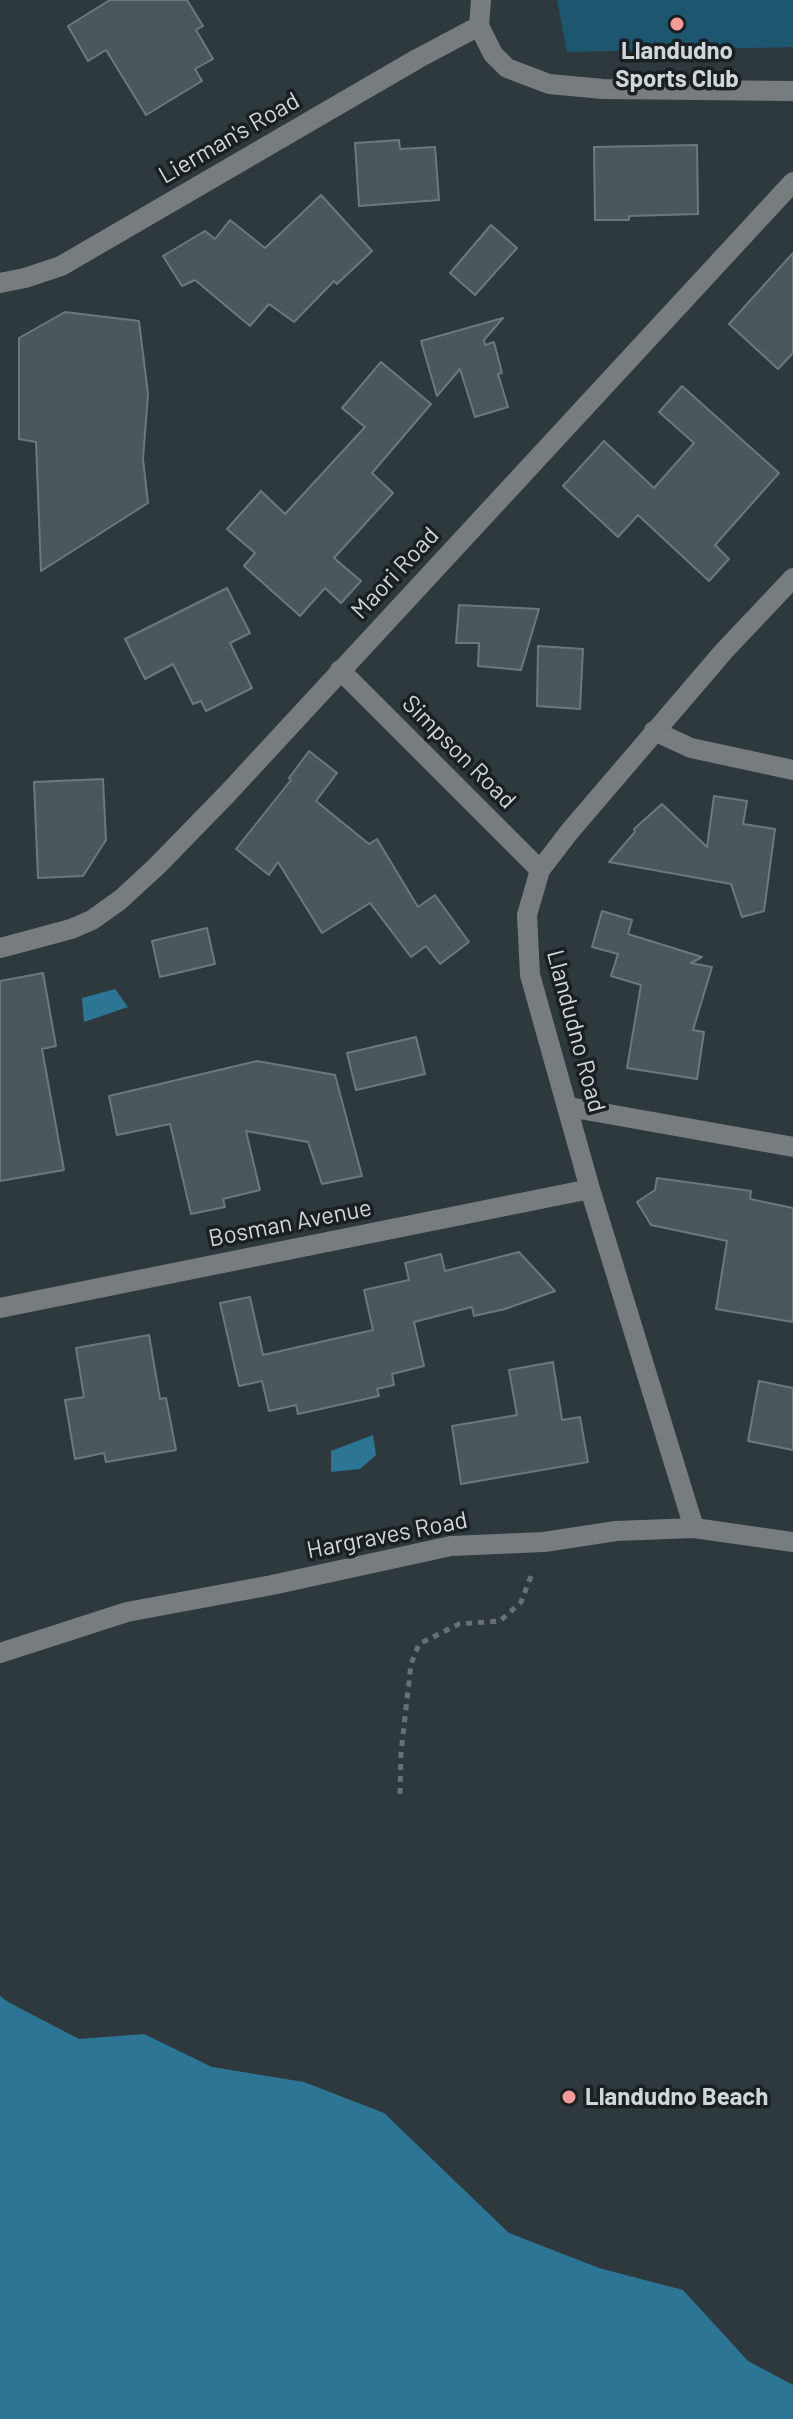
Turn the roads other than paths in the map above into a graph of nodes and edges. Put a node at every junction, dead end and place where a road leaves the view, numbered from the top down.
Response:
1 (481, 0) edge
2 (479, 26) junction
3 (793, 91) edge
4 (793, 182) edge
5 (0, 283) edge
6 (793, 578) edge
7 (340, 670) junction
8 (654, 731) junction
9 (793, 770) edge
10 (540, 870) junction
11 (0, 948) edge
12 (569, 1107) junction
13 (793, 1147) edge
14 (590, 1189) junction
15 (0, 1308) edge
16 (694, 1528) junction
17 (793, 1542) edge
18 (0, 1653) edge

1 - 2 street
2 - 3 street
2 - 5 street, Lierman's Road
4 - 7 street, Maori Road
6 - 8 street, Llandudno Road
7 - 10 street, Simpson Road
7 - 11 street, Maori Road
8 - 9 street
8 - 10 street, Llandudno Road
10 - 12 street, Llandudno Road
12 - 13 street
12 - 14 street, Llandudno Road
14 - 15 street, Bosman Avenue
14 - 16 street, Llandudno Road
16 - 17 street, Hargraves Road
16 - 18 street, Hargraves Road

